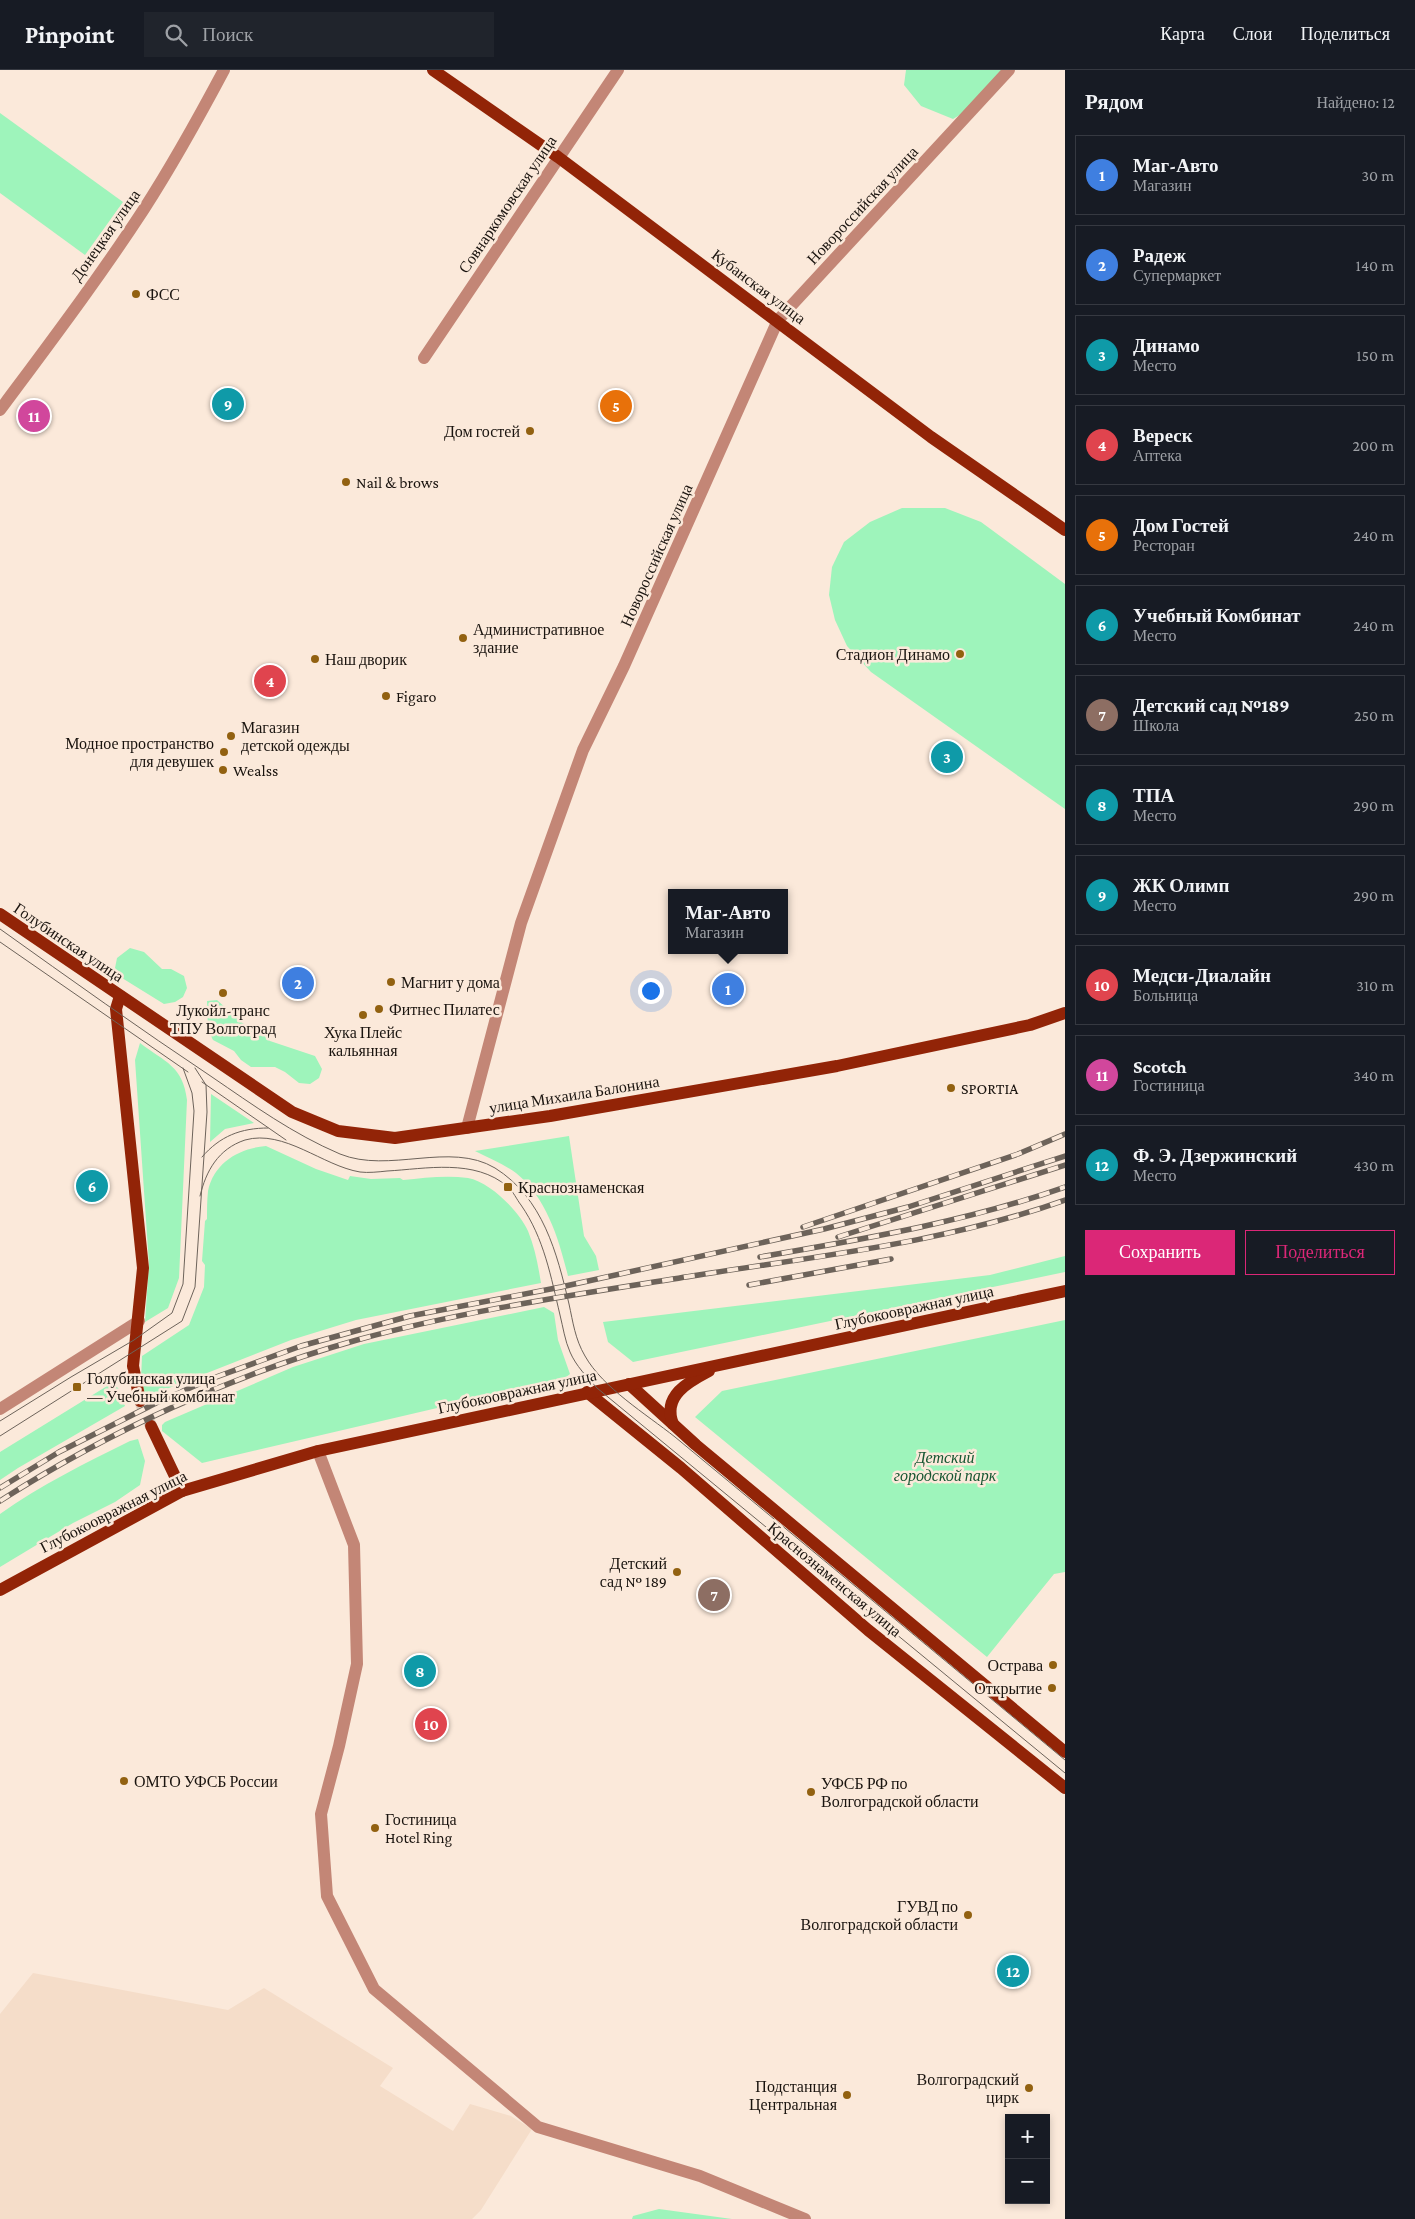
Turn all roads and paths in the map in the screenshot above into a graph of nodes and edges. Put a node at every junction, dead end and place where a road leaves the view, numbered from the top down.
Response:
1 (224, 70) edge
2 (433, 70) edge
3 (618, 70) edge
4 (1009, 70) edge
5 (558, 157) junction
6 (778, 320) junction
7 (424, 358) dead end
8 (0, 410) edge
9 (1065, 530) edge
10 (0, 914) edge
11 (120, 996) junction
12 (1065, 1013) edge
13 (467, 1128) junction
14 (1065, 1292) edge
15 (139, 1321) junction
16 (721, 1364) junction
17 (629, 1384) junction
18 (587, 1392) junction
19 (140, 1401) tunnel mouth
20 (0, 1409) edge
21 (673, 1424) junction
22 (151, 1426) tunnel mouth
23 (318, 1451) junction
24 (182, 1491) junction
25 (0, 1590) edge
26 (1065, 1752) edge
27 (1065, 1788) edge
28 (805, 2219) edge

1 - 8 street, Донецкая улица
2 - 5 main road, Кубанская улица
3 - 5 street, Совнаркомовская улица
4 - 6 street, Новороссийская улица
5 - 6 main road, Кубанская улица
5 - 7 street, Совнаркомовская улица
6 - 9 main road, Кубанская улица
6 - 13 street, Новороссийская улица
10 - 11 main road, Голубинская улица
11 - 13 main road, улица Михаила Балонина
11 - 15 main road
12 - 13 main road, улица Михаила Балонина
14 - 16 main road, Глубокоовражная улица
15 - 19 main road
15 - 20 street
16 - 17 main road, Глубокоовражная улица
16 - 21 main road
17 - 18 main road, Глубокоовражная улица
17 - 21 main road, Краснознаменская улица
18 - 23 main road, Глубокоовражная улица
18 - 27 main road, Краснознаменская улица
21 - 26 main road, Краснознаменская улица
22 - 24 main road
23 - 24 main road, Глубокоовражная улица
23 - 28 street
24 - 25 main road, Глубокоовражная улица

